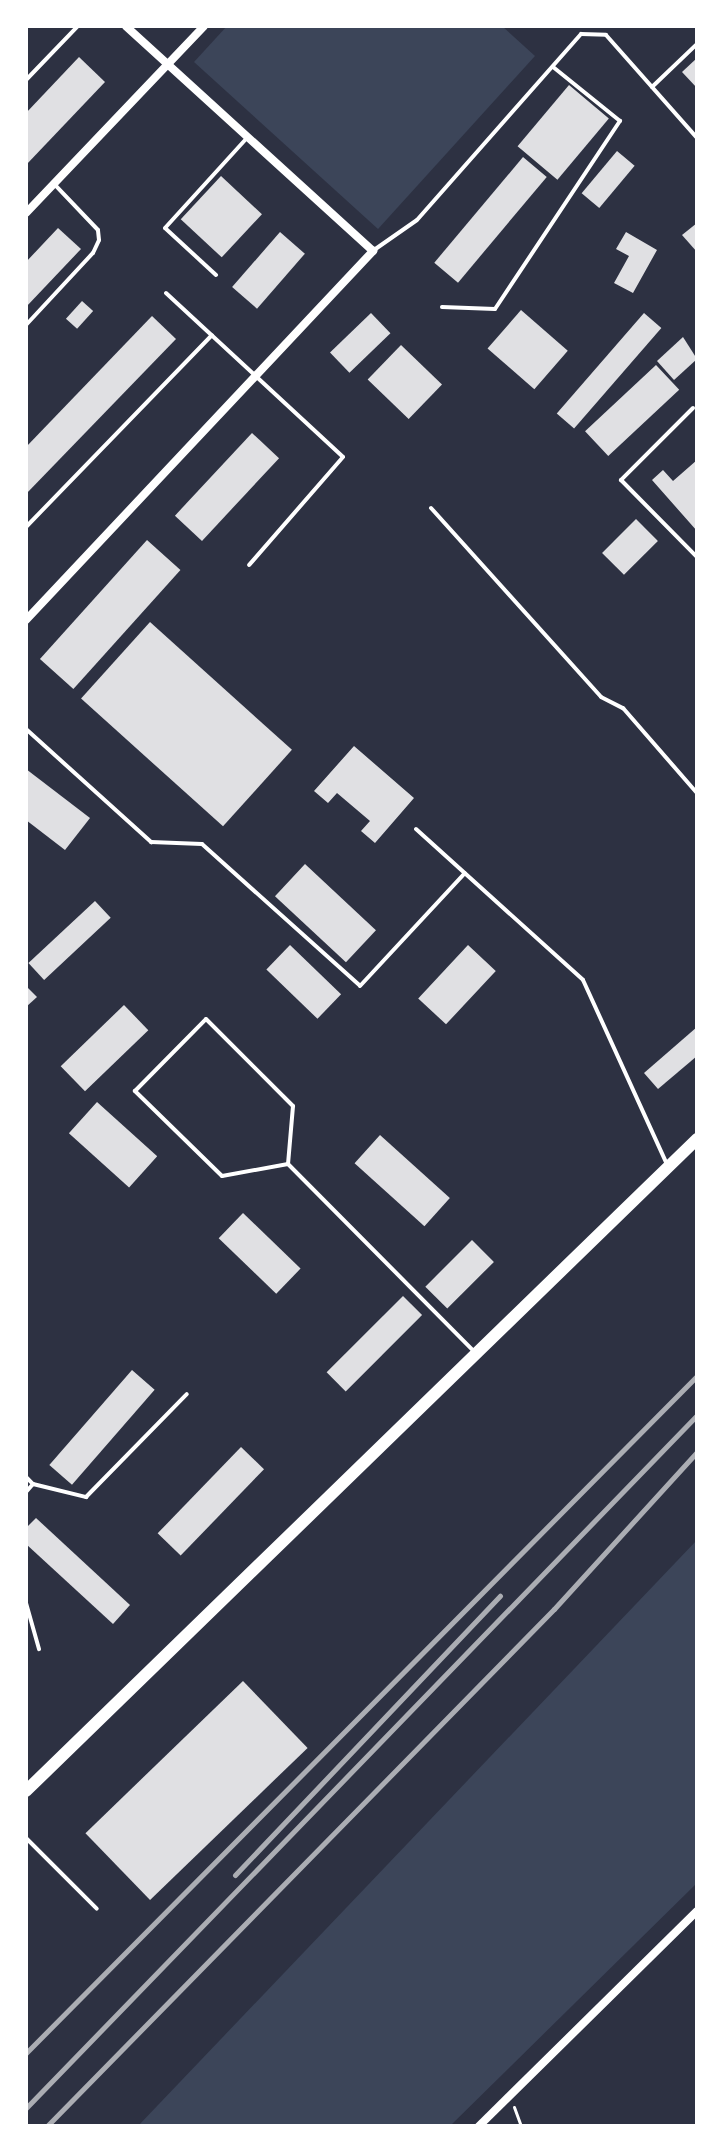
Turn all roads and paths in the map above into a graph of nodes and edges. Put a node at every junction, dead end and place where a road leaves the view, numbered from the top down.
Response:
1 (78, 26) edge
2 (126, 26) edge
3 (204, 26) edge
4 (697, 44) edge
5 (166, 66) junction
6 (553, 67) junction
7 (26, 80) edge
8 (652, 87) junction
9 (247, 138) junction
10 (697, 138) edge
11 (54, 184) junction
12 (26, 213) edge
13 (373, 251) junction
14 (216, 275) dead end
15 (166, 293) dead end
16 (442, 307) dead end
17 (26, 325) edge
18 (212, 335) junction
19 (256, 375) junction
20 (693, 408) dead end
21 (431, 508) dead end
22 (26, 527) edge
23 (697, 557) edge
24 (249, 565) dead end
25 (26, 620) edge
26 (26, 729) edge
27 (697, 793) edge
28 (416, 829) dead end
29 (465, 873) junction
30 (697, 1139) edge
31 (288, 1164) junction
32 (668, 1166) junction
33 (475, 1352) junction
34 (187, 1394) dead end
35 (26, 1477) edge
36 (33, 1484) junction
37 (26, 1492) edge
38 (26, 1603) edge
39 (39, 1649) dead end
40 (26, 1791) edge
41 (26, 1838) edge
42 (97, 1909) dead end
43 (697, 1911) edge
44 (510, 2096) junction
45 (479, 2126) edge
46 (521, 2126) edge

1 - 7 lane
2 - 5 street
3 - 5 street
4 - 8 lane
5 - 9 street
5 - 11 street
6 - 8 lane
6 - 13 lane
6 - 16 lane
8 - 10 lane
9 - 13 street
9 - 14 lane
11 - 12 street
11 - 17 lane
13 - 19 street
15 - 18 lane
18 - 19 lane
18 - 22 lane
19 - 24 lane
19 - 25 street
20 - 23 lane
21 - 27 lane
26 - 29 lane
28 - 29 lane
29 - 32 lane
30 - 32 main road
31 - 31 lane
31 - 33 lane
32 - 33 main road
33 - 40 main road
34 - 36 lane
35 - 36 lane
36 - 37 lane
38 - 39 lane
41 - 42 lane
43 - 44 street
44 - 45 street
44 - 46 path

